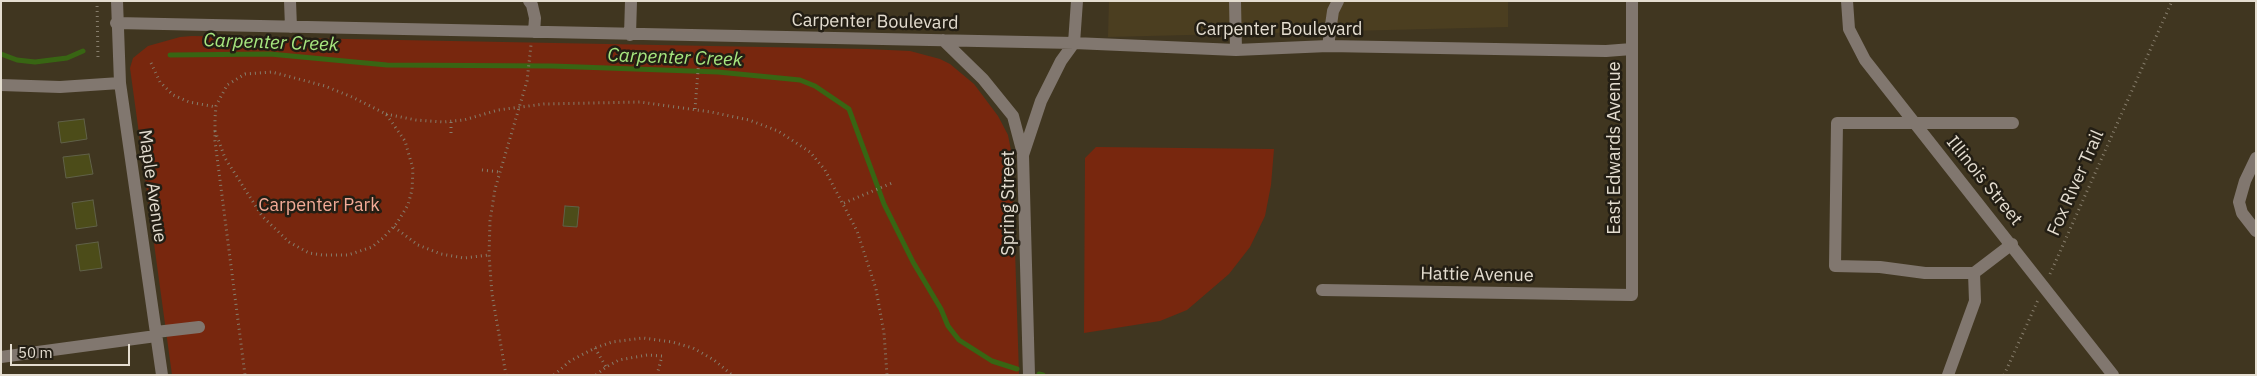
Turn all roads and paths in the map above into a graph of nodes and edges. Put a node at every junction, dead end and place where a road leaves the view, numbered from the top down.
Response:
1 (97, 1) edge
2 (117, 1) edge
3 (290, 1) edge
4 (529, 1) edge
5 (631, 1) edge
6 (1077, 1) edge
7 (1235, 1) edge
8 (1338, 1) edge
9 (1632, 1) edge
10 (1847, 1) edge
11 (2172, 1) edge
12 (116, 24) junction
13 (291, 27) junction
14 (534, 32) junction
15 (630, 36) junction
16 (943, 40) junction
17 (1074, 43) junction
18 (1328, 46) junction
19 (1632, 49) junction
20 (1236, 50) junction
21 (529, 58) dead end
22 (699, 58) dead end
23 (98, 60) dead end
24 (151, 63) dead end
25 (120, 83) junction
26 (1, 84) edge
27 (216, 107) junction
28 (520, 108) junction
29 (695, 109) junction
30 (386, 114) junction
31 (451, 122) junction
32 (2014, 123) dead end
33 (1917, 125) junction
34 (215, 131) junction
35 (451, 133) dead end
36 (1023, 155) junction
37 (2256, 158) edge
38 (482, 170) dead end
39 (500, 172) junction
40 (892, 183) dead end
41 (844, 203) junction
42 (394, 227) junction
43 (2256, 231) edge
44 (2012, 244) junction
45 (489, 255) junction
46 (1974, 273) junction
47 (2044, 286) junction
48 (1322, 290) dead end
49 (1632, 295) joint
50 (199, 326) dead end
51 (156, 334) junction
52 (594, 348) junction
53 (1, 357) edge
54 (606, 367) junction
55 (162, 375) edge
56 (246, 375) edge
57 (506, 375) edge
58 (554, 375) edge
59 (596, 375) edge
60 (657, 375) edge
61 (732, 375) edge
62 (887, 375) edge
63 (1029, 375) edge
64 (1948, 375) edge
65 (2004, 375) edge
66 (2113, 375) edge

1 - 23 path
2 - 12 street, Maple Avenue
3 - 13 street
4 - 14 street
5 - 15 street
6 - 17 street
7 - 20 street
8 - 18 street
9 - 19 street, East Edwards Avenue
10 - 33 street, Illinois Street
11 - 47 path, Fox River Trail
12 - 13 street, Carpenter Boulevard
12 - 25 street, Maple Avenue
13 - 14 street, Carpenter Boulevard
14 - 15 street, Carpenter Boulevard
15 - 16 street, Carpenter Boulevard
16 - 17 street, Carpenter Boulevard
16 - 36 street
17 - 20 street, Carpenter Boulevard
17 - 36 street, Spring Street
18 - 19 street, Carpenter Boulevard
18 - 20 street, Carpenter Boulevard
19 - 49 street, East Edwards Avenue
21 - 28 path
22 - 29 path
24 - 27 path
25 - 26 street
25 - 51 street, Maple Avenue
27 - 30 path
27 - 34 path
28 - 29 path
28 - 31 path
28 - 39 path
29 - 41 path
30 - 31 path
30 - 42 path
31 - 35 path
32 - 33 street
33 - 44 street, Illinois Street
33 - 46 street
34 - 42 path
34 - 56 path
36 - 63 street, Spring Street
37 - 43 street
38 - 39 path
39 - 45 path
40 - 41 path
41 - 62 path
42 - 45 path
44 - 46 street
44 - 47 street, Illinois Street
45 - 57 path
46 - 64 street
47 - 65 path, Fox River Trail
47 - 66 street, Illinois Street
48 - 49 street, Hattie Avenue
50 - 51 street
51 - 53 street
51 - 55 street, Maple Avenue
52 - 54 path
52 - 58 path
52 - 61 path
54 - 59 path
54 - 60 path

